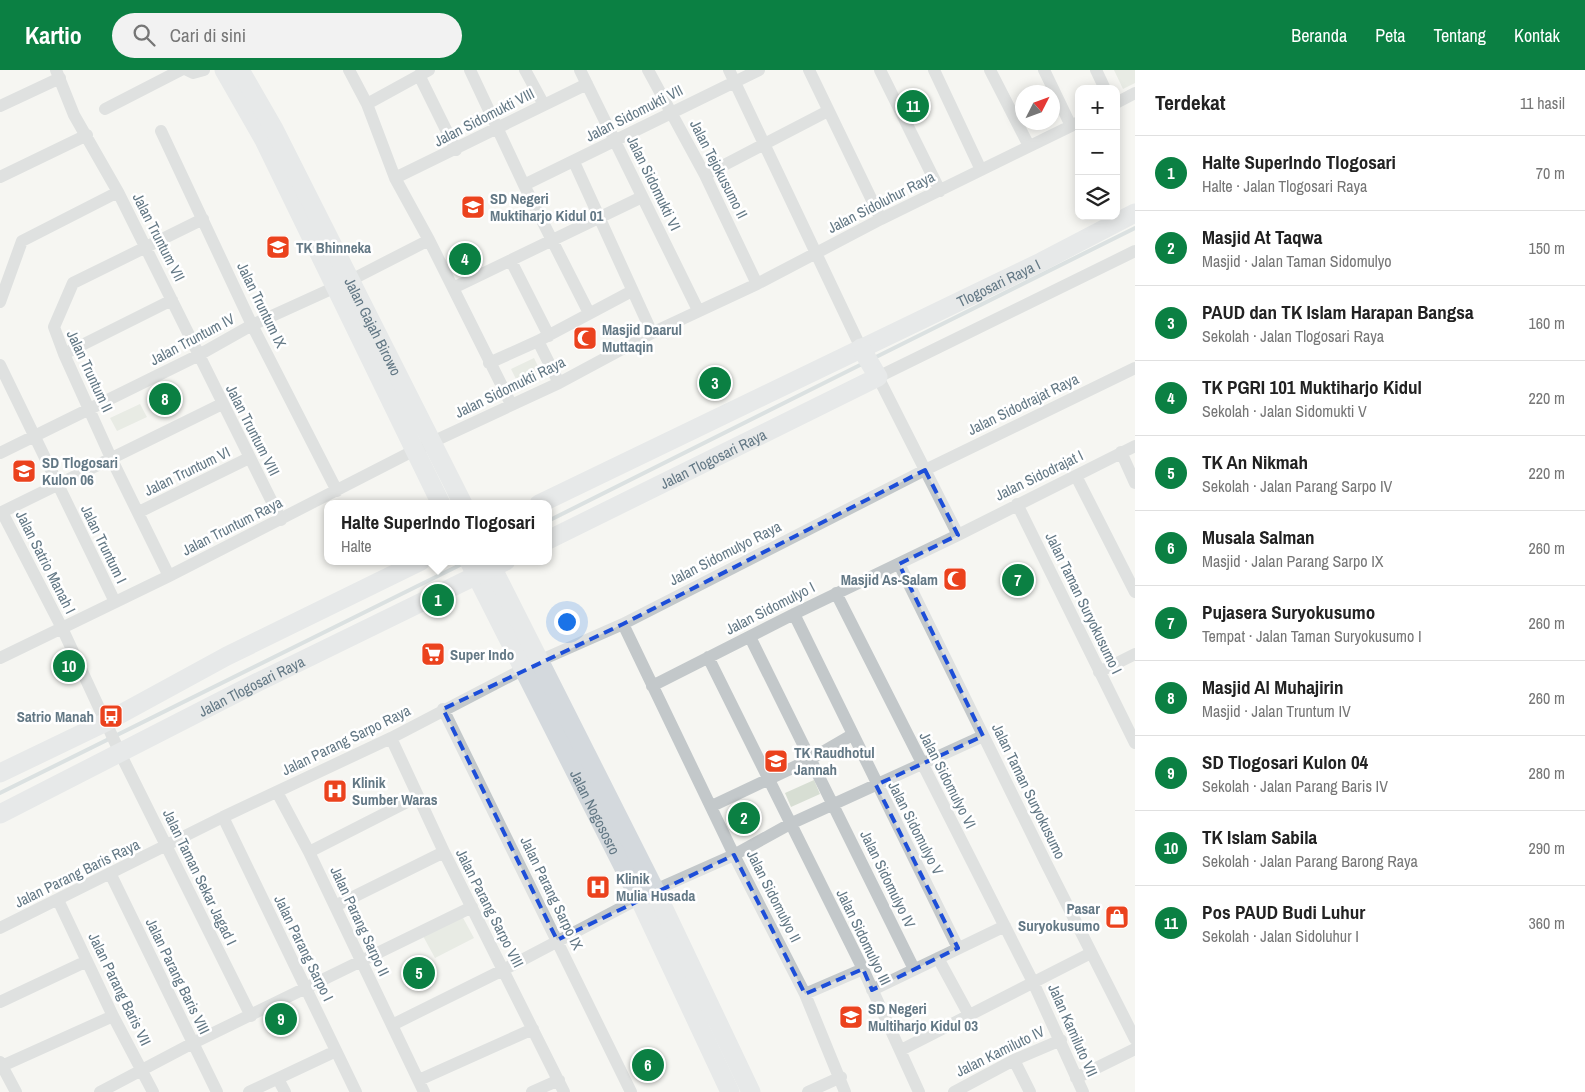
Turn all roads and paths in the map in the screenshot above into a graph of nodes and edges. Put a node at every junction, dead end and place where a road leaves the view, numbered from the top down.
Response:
1 (181, 70) edge
2 (187, 70) edge
3 (204, 70) edge
4 (224, 70) edge
5 (240, 70) edge
6 (350, 70) edge
7 (470, 70) edge
8 (526, 70) edge
9 (580, 70) edge
10 (648, 70) edge
11 (759, 70) edge
12 (809, 70) edge
13 (934, 70) edge
14 (990, 70) edge
15 (1044, 70) edge
16 (1096, 70) edge
17 (424, 72) edge
18 (886, 72) edge
19 (58, 74) edge
20 (732, 76) edge
21 (587, 84) junction
22 (1103, 85) edge
23 (1135, 94) edge
24 (248, 97) junction
25 (1120, 101) edge
26 (367, 104) junction
27 (544, 104) junction
28 (0, 106) edge
29 (105, 108) dead end
30 (828, 111) junction
31 (673, 113) junction
32 (1075, 124) edge
33 (499, 128) junction
34 (161, 131) dead end
35 (87, 135) junction
36 (615, 141) junction
37 (765, 143) junction
38 (1029, 146) junction
39 (456, 150) junction
40 (574, 162) junction
41 (981, 170) junction
42 (705, 175) junction
43 (0, 177) edge
44 (395, 178) junction
45 (524, 186) junction
46 (940, 191) junction
47 (118, 192) junction
48 (642, 197) junction
49 (1135, 214) edge
50 (599, 218) junction
51 (203, 219) junction
52 (881, 219) junction
53 (429, 240) junction
54 (554, 241) junction
55 (145, 247) junction
56 (1135, 251) edge
57 (817, 253) junction
58 (511, 261) junction
59 (344, 284) junction
60 (757, 284) junction
61 (453, 288) junction
62 (632, 291) junction
63 (172, 300) junction
64 (0, 302) edge
65 (698, 310) junction
66 (589, 312) junction
67 (252, 325) junction
68 (652, 333) junction
69 (544, 339) junction
70 (862, 350) junction
71 (64, 354) junction
72 (197, 356) junction
73 (489, 363) junction
74 (0, 365) edge
75 (1135, 368) edge
76 (876, 375) junction
77 (559, 383) junction
78 (222, 404) junction
79 (511, 404) junction
80 (90, 408) junction
81 (35, 435) junction
82 (432, 442) junction
83 (1135, 446) edge
84 (415, 450) junction
85 (1121, 452) junction
86 (0, 453) edge
87 (112, 458) junction
88 (249, 458) junction
89 (924, 470) junction
90 (1076, 476) junction
91 (1135, 483) edge
92 (57, 484) junction
93 (337, 491) junction
94 (439, 500) edge
95 (460, 500) edge
96 (547, 500) edge
97 (1017, 504) junction
98 (1, 512) edge
99 (139, 512) junction
100 (281, 520) junction
101 (958, 535) junction
102 (552, 538) edge
103 (899, 564) junction
104 (413, 565) edge
105 (484, 566) edge
106 (169, 576) junction
107 (1135, 592) edge
108 (836, 593) junction
109 (115, 602) junction
110 (794, 614) junction
111 (623, 624) junction
112 (62, 628) junction
113 (750, 637) junction
114 (2, 653) edge
115 (1135, 654) edge
116 (708, 657) junction
117 (531, 665) junction
118 (1099, 672) junction
119 (652, 686) junction
120 (443, 709) junction
121 (107, 725) junction
122 (852, 735) junction
123 (983, 736) junction
124 (391, 738) junction
125 (1135, 743) edge
126 (119, 751) junction
127 (809, 760) junction
128 (921, 764) junction
129 (0, 773) edge
130 (769, 778) junction
131 (876, 785) junction
132 (277, 792) junction
133 (417, 797) junction
134 (833, 804) junction
135 (712, 806) junction
136 (0, 814) edge
137 (223, 817) junction
138 (790, 824) junction
139 (168, 846) junction
140 (309, 852) junction
141 (444, 852) junction
142 (734, 855) junction
143 (110, 873) junction
144 (647, 894) junction
145 (58, 900) junction
146 (335, 906) junction
147 (472, 907) junction
148 (1005, 926) junction
149 (0, 928) edge
150 (557, 940) junction
151 (958, 948) junction
152 (1091, 953) junction
153 (938, 958) junction
154 (87, 961) junction
155 (360, 962) junction
156 (863, 969) junction
157 (914, 969) junction
158 (504, 970) junction
159 (1033, 982) junction
160 (306, 989) junction
161 (872, 990) junction
162 (805, 994) junction
163 (0, 1002) edge
164 (970, 1015) junction
165 (113, 1016) junction
166 (251, 1016) junction
167 (392, 1025) junction
168 (1132, 1025) edge
169 (533, 1028) junction
170 (1135, 1039) edge
171 (1061, 1040) junction
172 (193, 1043) junction
173 (1135, 1049) edge
174 (901, 1050) junction
175 (336, 1052) junction
176 (1014, 1060) junction
177 (1, 1064) edge
178 (142, 1071) junction
179 (841, 1077) junction
180 (1076, 1078) junction
181 (278, 1079) junction
182 (419, 1080) junction
183 (559, 1080) junction
184 (975, 1087) edge
185 (16, 1092) edge
186 (100, 1092) edge
187 (153, 1092) edge
188 (217, 1092) edge
189 (249, 1092) edge
190 (285, 1092) edge
191 (356, 1092) edge
192 (424, 1092) edge
193 (532, 1092) edge
194 (564, 1092) edge
195 (631, 1092) edge
196 (730, 1092) edge
197 (751, 1092) edge
198 (808, 1092) edge
199 (845, 1092) edge
200 (919, 1092) edge
201 (954, 1092) edge
202 (1030, 1092) edge
203 (1083, 1092) edge

1 - 29 street
2 - 3 street
4 - 24 street, Jalan Gajah Birowo
5 - 24 street, Jalan Gajah Birowo
6 - 26 street
7 - 33 street
8 - 27 street
9 - 21 street, Jalan Sidomukti VI
10 - 31 street, Jalan Tejokusumo II
11 - 20 street, Jalan Sidomukti VII
12 - 30 street
13 - 41 street
14 - 38 street
15 - 32 street
16 - 22 street
17 - 26 street
17 - 39 street
18 - 46 street
19 - 28 street
19 - 35 street, Jalan Truntum VII
20 - 31 street, Jalan Sidomukti VII
20 - 37 street
21 - 27 street, Jalan Sidomukti VIII
21 - 36 street, Jalan Sidomukti VI
23 - 25 street
24 - 59 street, Jalan Gajah Birowo
26 - 44 street
27 - 33 street, Jalan Sidomukti VIII
30 - 37 street
30 - 52 street
31 - 36 street, Jalan Sidomukti VII
31 - 42 street, Jalan Tejokusumo II
32 - 38 street, Jalan Sidoluhur Raya
33 - 39 street, Jalan Sidomukti VIII
33 - 45 street
34 - 51 street, Jalan Truntum IX
35 - 43 street
35 - 47 street, Jalan Truntum VII
36 - 40 street, Jalan Sidomukti VII
36 - 48 street, Jalan Sidomukti VI
37 - 42 street
37 - 57 street
38 - 41 street, Jalan Sidoluhur Raya
39 - 44 street, Jalan Sidomukti VIII
40 - 45 street, Jalan Sidomukti VII
40 - 50 street
41 - 46 street, Jalan Sidoluhur Raya
42 - 60 street, Jalan Tejokusumo II
44 - 53 street
45 - 54 street
46 - 52 street, Jalan Sidoluhur Raya
47 - 55 street, Jalan Truntum VII
47 - 64 street
48 - 50 street
48 - 65 street, Jalan Sidomukti VI
49 - 70 street, Tlogosari Raya I
50 - 54 street
50 - 62 street
51 - 55 street, Jalan Truntum II
51 - 67 street, Jalan Truntum IX
52 - 57 street, Jalan Sidoluhur Raya
53 - 59 street, Jalan Truntum IV
53 - 61 street
54 - 58 street
54 - 66 street
55 - 63 street, Jalan Truntum VII
55 - 71 street, Jalan Truntum II
56 - 76 street
57 - 60 street, Jalan Sidoluhur Raya
57 - 70 street
58 - 61 street
58 - 69 street
59 - 67 street, Jalan Truntum IV
59 - 82 street, Jalan Gajah Birowo
59 - 84 street, Jalan Gajah Birowo
60 - 65 street, Jalan Sidoluhur Raya
61 - 73 street
62 - 66 street
62 - 68 street
63 - 71 street
63 - 72 street, Jalan Truntum VII
65 - 68 street, Jalan Sidomukti Raya
66 - 69 street
67 - 72 street, Jalan Truntum IV
67 - 93 street, Jalan Truntum IX
68 - 77 street, Jalan Sidomukti Raya
69 - 73 street
69 - 77 street
70 - 76 street
70 - 96 street
71 - 80 street, Jalan Truntum II
72 - 78 street, Jalan Truntum VIII
72 - 80 street, Jalan Truntum IV
73 - 79 street
74 - 81 street, Jalan Truntum I
75 - 89 street, Jalan Sidodrajat Raya
76 - 89 street
76 - 102 street, Jalan Tlogosari Raya
77 - 79 street, Jalan Sidomukti Raya
78 - 87 street
78 - 88 street, Jalan Truntum VIII
79 - 82 street, Jalan Sidomukti Raya
80 - 81 street, Jalan Truntum IV
80 - 87 street, Jalan Truntum II
81 - 86 street, Jalan Truntum IV
81 - 92 street, Jalan Truntum I
82 - 84 street, Jalan Sidomukti Raya
82 - 95 street, Jalan Gajah Birowo
83 - 85 street, Jalan Sidodrajat I
84 - 93 street, Jalan Truntum Raya
84 - 94 street, Jalan Gajah Birowo
85 - 90 street, Jalan Sidodrajat I
85 - 91 street
87 - 92 street
87 - 99 street, Jalan Truntum II
88 - 99 street, Jalan Truntum VI
88 - 100 street, Jalan Truntum VIII
89 - 101 street
89 - 111 street, Jalan Sidomulyo Raya
90 - 97 street, Jalan Sidodrajat I
90 - 107 street
92 - 98 street
92 - 109 street, Jalan Truntum I
93 - 100 street, Jalan Truntum Raya
97 - 101 street, Jalan Sidodrajat I
97 - 118 street, Jalan Taman Suryokusumo I
98 - 112 street, Jalan Satrio Manah I
99 - 106 street, Jalan Truntum II
100 - 106 street, Jalan Truntum Raya
101 - 103 street, Jalan Sidomulyo I
103 - 108 street, Jalan Sidomulyo I
103 - 123 street, Jalan Taman Suryokusumo
104 - 121 street
105 - 117 street, Jalan Nogososro
105 - 126 street, Jalan Tlogosari Raya
106 - 109 street, Jalan Truntum Raya
108 - 110 street, Jalan Sidomulyo I
108 - 128 street, Jalan Sidomulyo VI
109 - 112 street, Jalan Truntum Raya
110 - 113 street, Jalan Sidomulyo I
110 - 122 street, Jalan Sidomulyo V
111 - 117 street, Jalan Sidomulyo Raya
111 - 119 street, Jalan Sidomulyo II
112 - 114 street, Jalan Truntum Raya
112 - 121 street, Jalan Satrio Manah I
113 - 116 street, Jalan Sidomulyo I
113 - 127 street
115 - 118 street
116 - 119 street, Jalan Sidomulyo I
116 - 130 street
117 - 120 street, Jalan Parang Sarpo Raya
117 - 144 street, Jalan Nogososro
118 - 125 street, Jalan Taman Suryokusumo I
119 - 135 street, Jalan Sidomulyo II
120 - 124 street, Jalan Parang Sarpo Raya
120 - 150 street, Jalan Parang Sarpo IX
121 - 126 street, Jalan Taman Sekar Jagad I
121 - 129 street
122 - 127 street
122 - 131 street, Jalan Sidomulyo V
123 - 128 street
123 - 152 street, Jalan Taman Suryokusumo
124 - 132 street, Jalan Parang Sarpo Raya
124 - 133 street, Jalan Parang Sarpo VIII
126 - 136 street, Jalan Tlogosari Raya
126 - 139 street, Jalan Taman Sekar Jagad I
127 - 130 street
127 - 134 street, Jalan Sidomulyo IV
128 - 131 street
128 - 148 street, Jalan Sidomulyo VI
130 - 135 street
130 - 138 street, Jalan Sidomulyo III
131 - 134 street
131 - 151 street, Jalan Sidomulyo V
132 - 137 street, Jalan Parang Sarpo Raya
132 - 140 street, Jalan Parang Sarpo II
133 - 140 street
133 - 141 street, Jalan Parang Sarpo VIII
134 - 138 street
134 - 157 street, Jalan Sidomulyo IV
135 - 142 street, Jalan Sidomulyo II
137 - 139 street, Jalan Parang Sarpo Raya
137 - 160 street, Jalan Parang Sarpo I
138 - 142 street
138 - 156 street, Jalan Sidomulyo III
139 - 143 street, Jalan Parang Baris Raya
139 - 166 street, Jalan Taman Sekar Jagad I
140 - 146 street, Jalan Parang Sarpo II
141 - 146 street
141 - 147 street, Jalan Parang Sarpo VIII
142 - 144 street
142 - 162 street, Jalan Sidomulyo II
143 - 145 street, Jalan Parang Baris Raya
143 - 172 street, Jalan Parang Baris VIII
144 - 150 street
144 - 196 street, Jalan Nogososro
144 - 197 street, Jalan Nogososro
145 - 149 street, Jalan Parang Baris Raya
145 - 154 street, Jalan Parang Baris VII
146 - 155 street, Jalan Parang Sarpo II
147 - 155 street
147 - 158 street, Jalan Parang Sarpo VIII
148 - 151 street
148 - 159 street, Jalan Sidomulyo VI
150 - 158 street
150 - 195 street, Jalan Parang Sarpo IX
151 - 153 street
152 - 159 street
152 - 168 street, Jalan Taman Suryokusumo
153 - 157 street
153 - 164 street
154 - 163 street
154 - 165 street, Jalan Parang Baris VII
155 - 160 street
155 - 167 street, Jalan Parang Sarpo II
156 - 161 street, Jalan Sidomulyo III
156 - 162 street
157 - 161 street
158 - 167 street
158 - 169 street, Jalan Parang Sarpo VIII
159 - 164 street
159 - 171 street, Jalan Kamiluto VII
160 - 166 street
160 - 175 street, Jalan Parang Sarpo I
161 - 174 street, Jalan Sidomulyo III
162 - 179 street, Jalan Sidomulyo II
164 - 174 street
165 - 177 street
165 - 178 street, Jalan Parang Baris VII
166 - 172 street
167 - 182 street, Jalan Parang Sarpo II
168 - 170 street, Jalan Taman Suryokusumo
169 - 182 street
169 - 183 street, Jalan Parang Sarpo VIII
171 - 176 street, Jalan Kamiluto IV
171 - 180 street, Jalan Kamiluto VII
172 - 178 street
172 - 188 street, Jalan Parang Baris VIII
173 - 180 street
174 - 200 street, Jalan Sidomulyo III
175 - 181 street
175 - 191 street, Jalan Parang Sarpo I
176 - 184 street, Jalan Kamiluto IV
176 - 202 street
177 - 185 street
178 - 186 street
178 - 187 street, Jalan Parang Baris VII
179 - 198 street
179 - 199 street, Jalan Sidomulyo II
180 - 203 street, Jalan Kamiluto VII
181 - 189 street
181 - 190 street
182 - 192 street, Jalan Parang Sarpo II
183 - 193 street
183 - 194 street, Jalan Parang Sarpo VIII
184 - 201 street, Jalan Kamiluto IV

